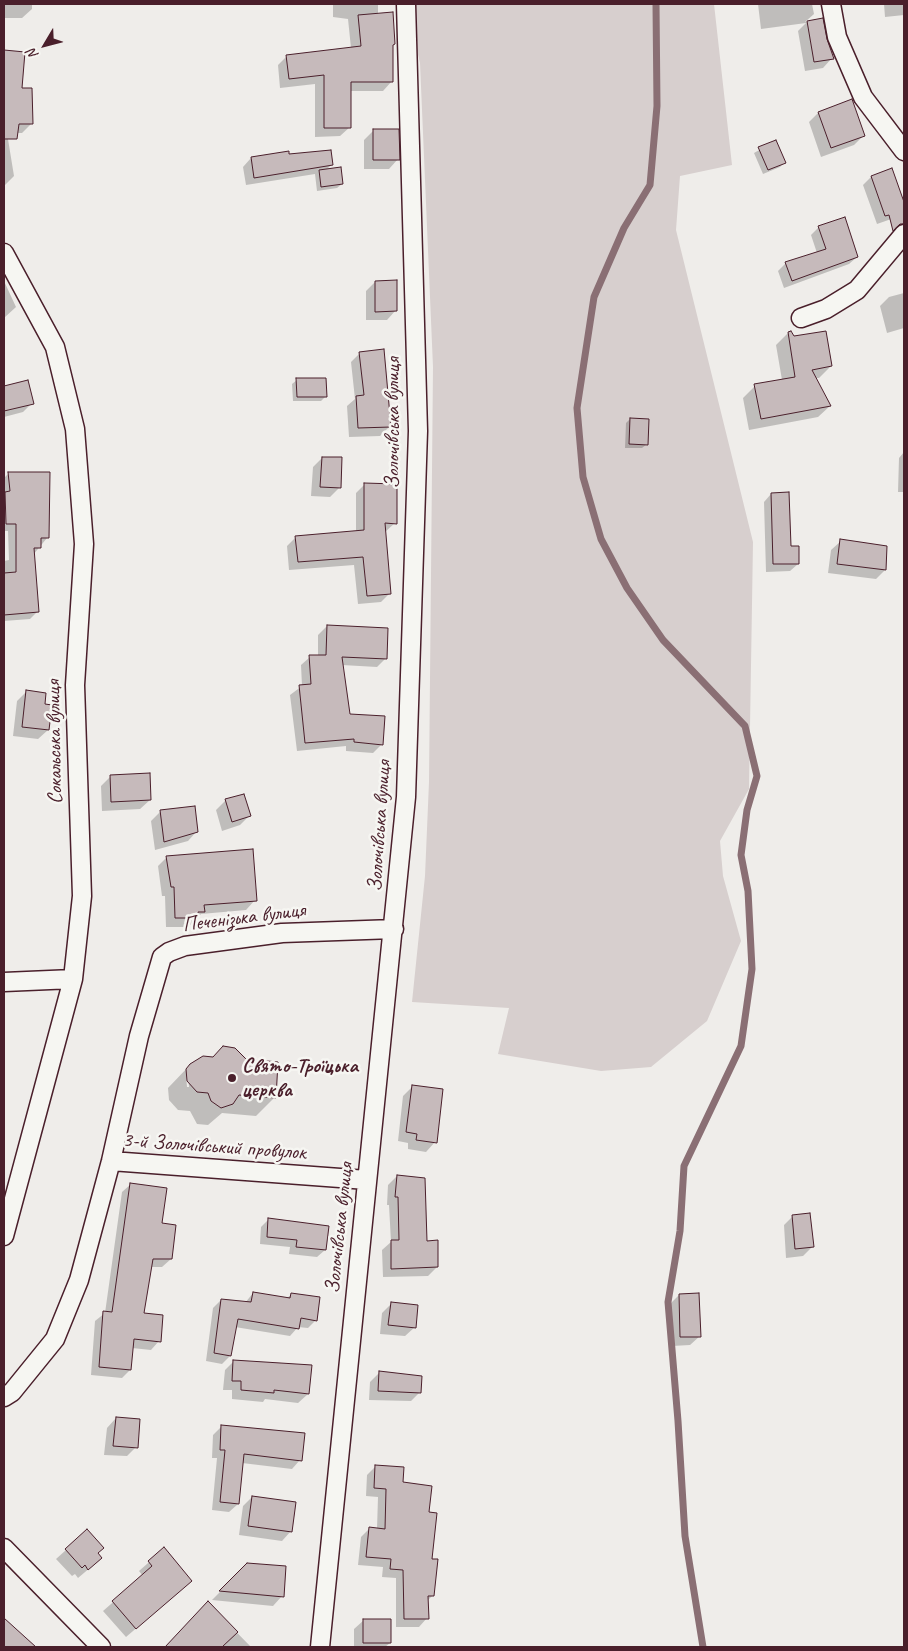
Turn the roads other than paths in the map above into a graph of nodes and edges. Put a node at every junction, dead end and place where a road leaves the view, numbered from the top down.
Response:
1 (406, 4) edge
2 (831, 4) edge
3 (904, 151) edge
4 (904, 234) edge
5 (4, 253) edge
6 (801, 318) dead end
7 (394, 929) junction
8 (73, 979) junction
9 (4, 982) edge
10 (111, 1161) junction
11 (367, 1180) junction
12 (4, 1236) edge
13 (4, 1397) edge
14 (4, 1548) edge
15 (101, 1647) edge
16 (320, 1647) edge

1 - 7 street, Золочівська вулиця
2 - 3 street
4 - 6 street
5 - 8 street, Сокальська вулиця
7 - 10 street, Печенізька вулиця
7 - 11 street, Золочівська вулиця
8 - 9 street
8 - 12 street, Сокальська вулиця
10 - 11 street, 3-й Золочівський провулок
10 - 13 street, 3-й Золочівський провулок
11 - 16 street, Золочівська вулиця
14 - 15 street

